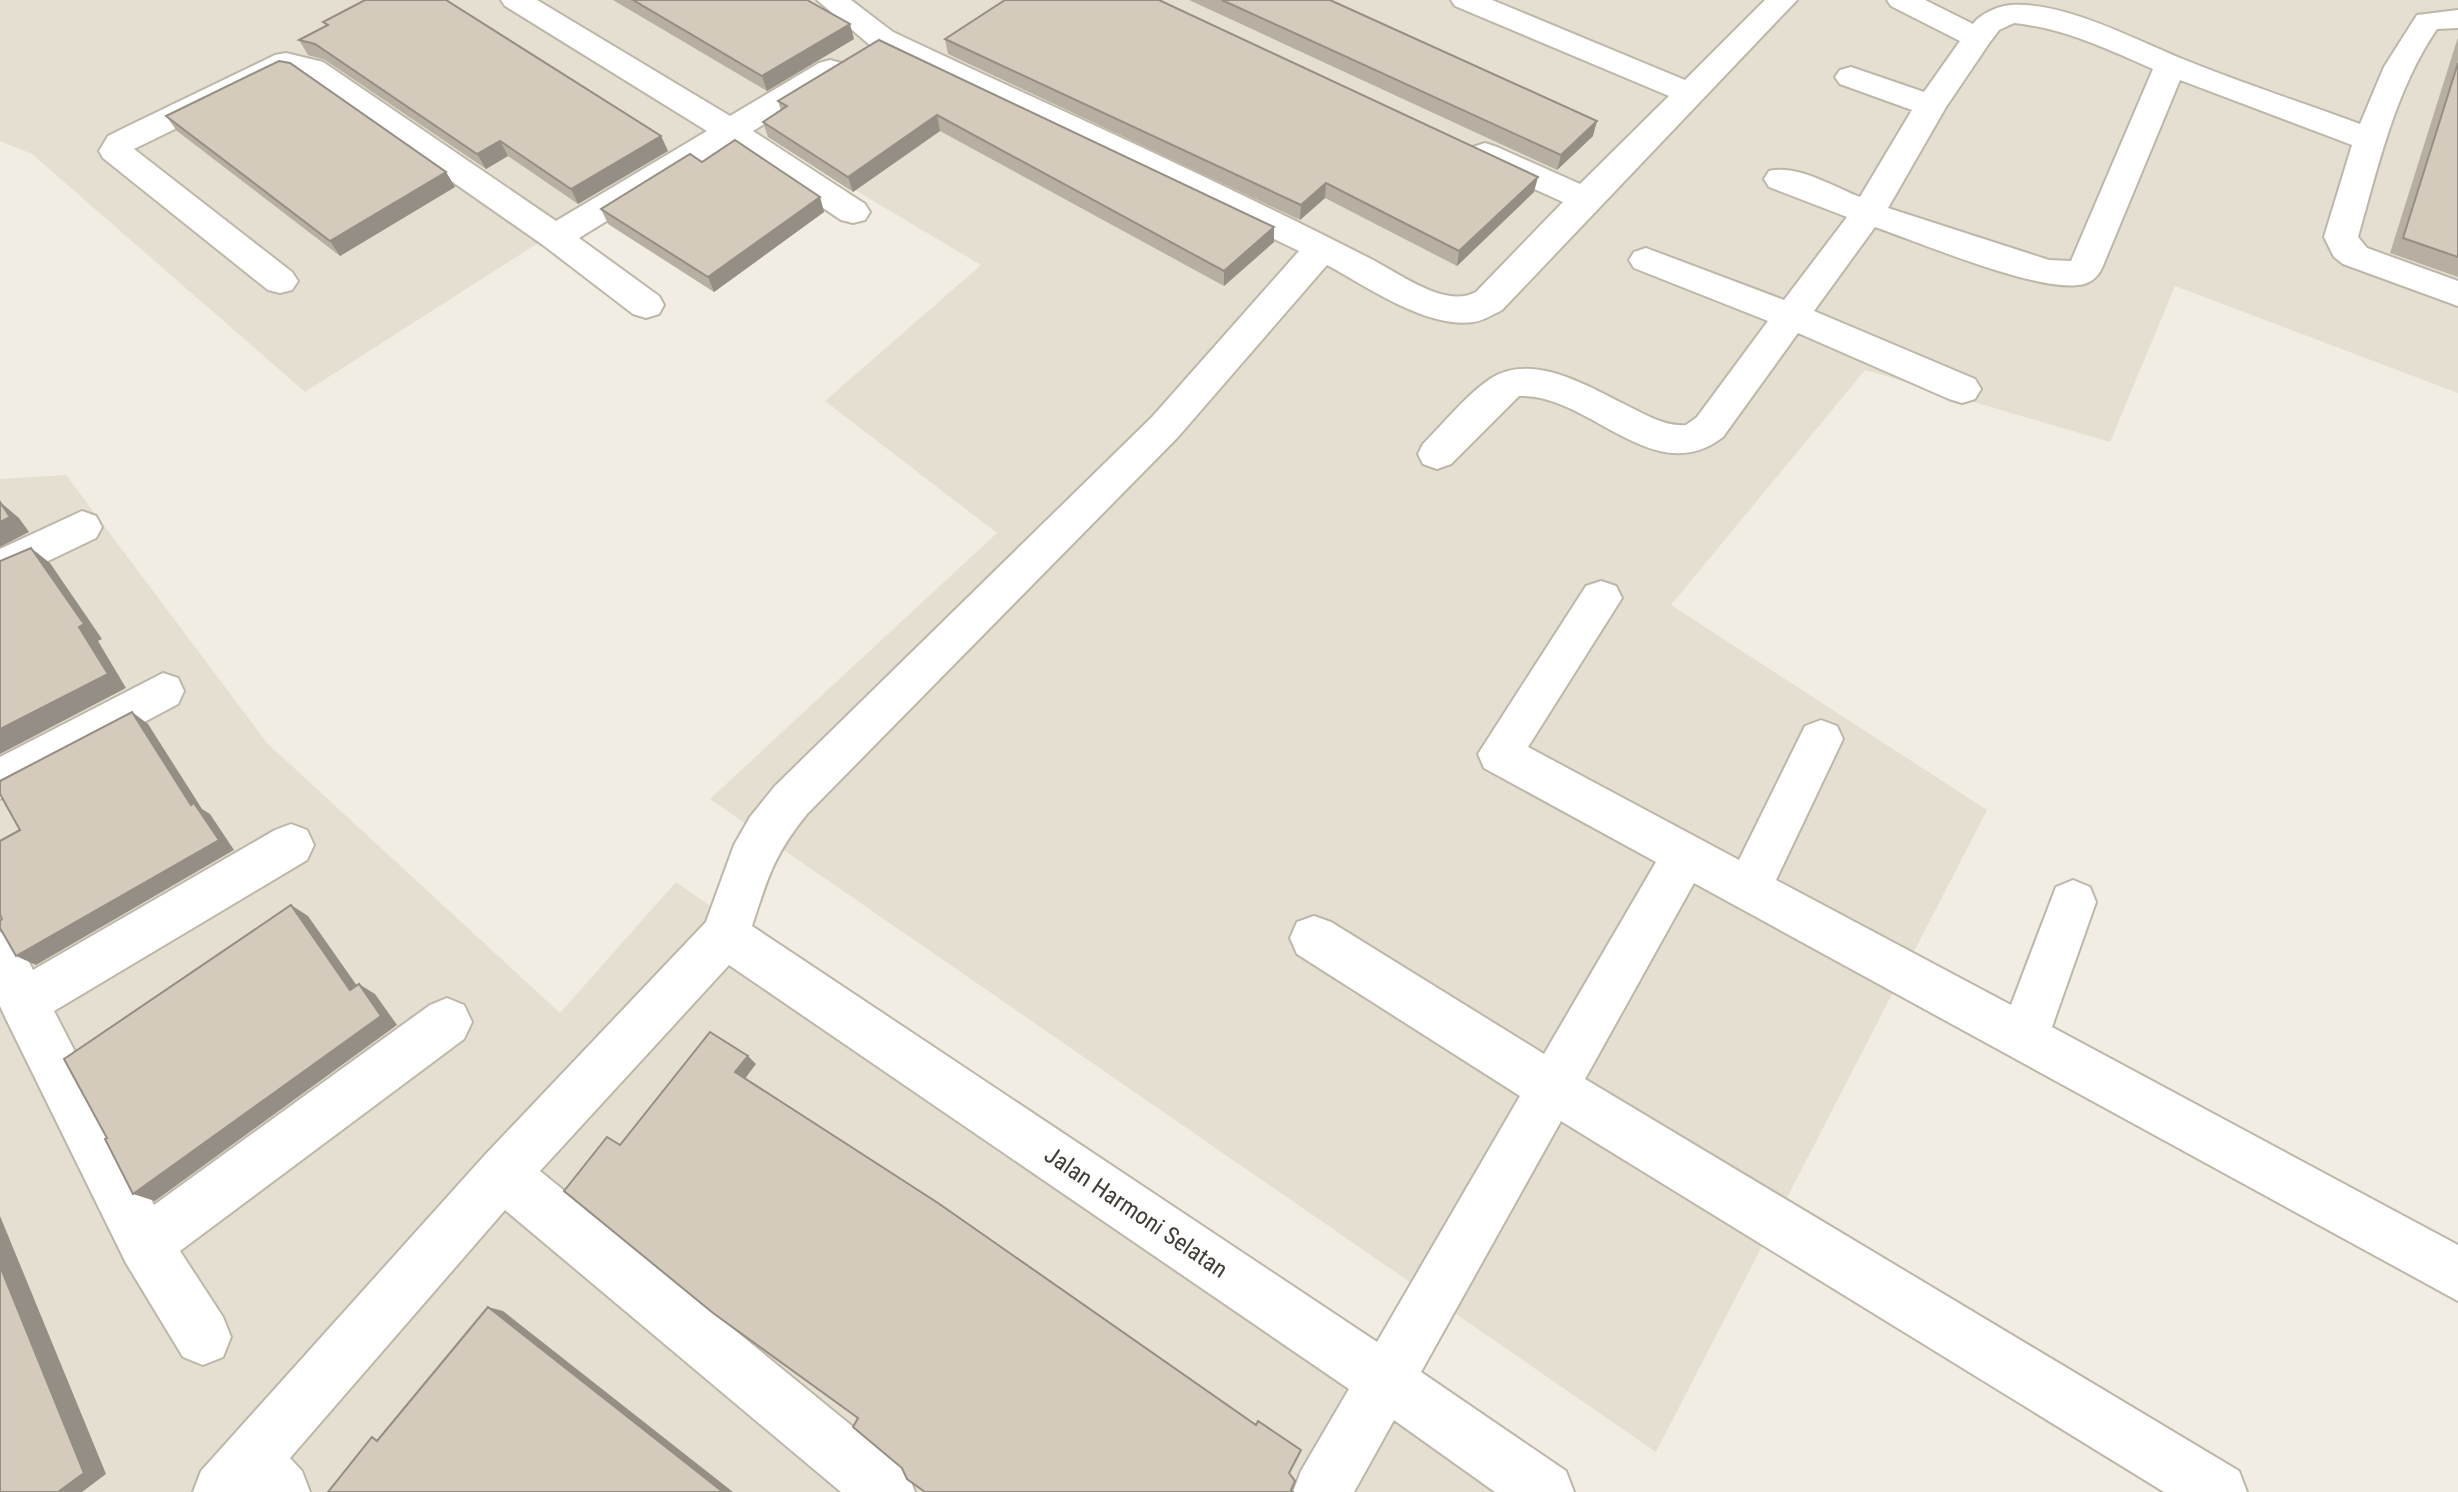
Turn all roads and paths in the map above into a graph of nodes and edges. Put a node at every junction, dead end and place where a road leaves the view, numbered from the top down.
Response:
1 (516, 0) edge
2 (832, 0) edge
3 (1466, 0) edge
4 (1902, 0) edge
5 (1767, 3) edge
6 (2458, 19) edge
7 (1978, 38) junction
8 (882, 39) junction
9 (2170, 65) junction
10 (1851, 77) dead end
11 (1689, 93) junction
12 (1931, 106) junction
13 (729, 130) junction
14 (2370, 140) junction
15 (1460, 142) edge
16 (1781, 179) dead end
17 (1585, 199) junction
18 (853, 212) dead end
19 (1868, 213) junction
20 (555, 237) junction
21 (1322, 248) junction
22 (1646, 260) dead end
23 (280, 281) dead end
24 (2458, 294) edge
25 (646, 305) dead end
26 (1791, 316) junction
27 (1962, 389) dead end
28 (1437, 454) dead end
29 (82, 527) dead end
30 (0, 568) edge
31 (1601, 598) dead end
32 (163, 691) dead end
33 (1821, 739) dead end
34 (0, 779) edge
35 (291, 845) dead end
36 (1685, 855) junction
37 (1748, 889) junction
38 (2073, 902) dead end
39 (725, 935) junction
40 (1314, 938) dead end
41 (0, 955) edge
42 (23, 1002) junction
43 (447, 1022) dead end
44 (2023, 1038) junction
45 (1553, 1088) junction
46 (502, 1174) junction
47 (145, 1244) junction
48 (2458, 1274) edge
49 (203, 1337) dead end
50 (1386, 1381) junction
51 (252, 1481) edge
52 (886, 1492) edge
53 (1322, 1492) edge
54 (1545, 1492) edge
55 (2218, 1492) edge

1 - 13 street
2 - 8 street
3 - 11 street
4 - 7 street
5 - 11 street
6 - 14 street
7 - 9 street
7 - 12 street
8 - 13 street
8 - 21 street
9 - 14 street
9 - 19 street
10 - 12 street
11 - 17 street
12 - 19 street
13 - 18 street
13 - 20 street
14 - 24 street
15 - 17 street
16 - 19 street
17 - 21 street
19 - 26 street
20 - 23 street
20 - 25 street
21 - 39 street
22 - 26 street
26 - 27 street
26 - 28 street
29 - 30 street
31 - 36 street
32 - 34 street
33 - 37 street
35 - 42 street
36 - 37 street
36 - 45 street
37 - 44 street
38 - 44 street
39 - 46 street
39 - 50 street, Jalan Harmoni Selatan
40 - 45 street
41 - 42 street
42 - 47 street
43 - 47 street
44 - 48 street
45 - 50 street
45 - 55 street
46 - 51 street
46 - 52 street
47 - 49 street
50 - 53 street
50 - 54 street, Jalan Harmoni Selatan

